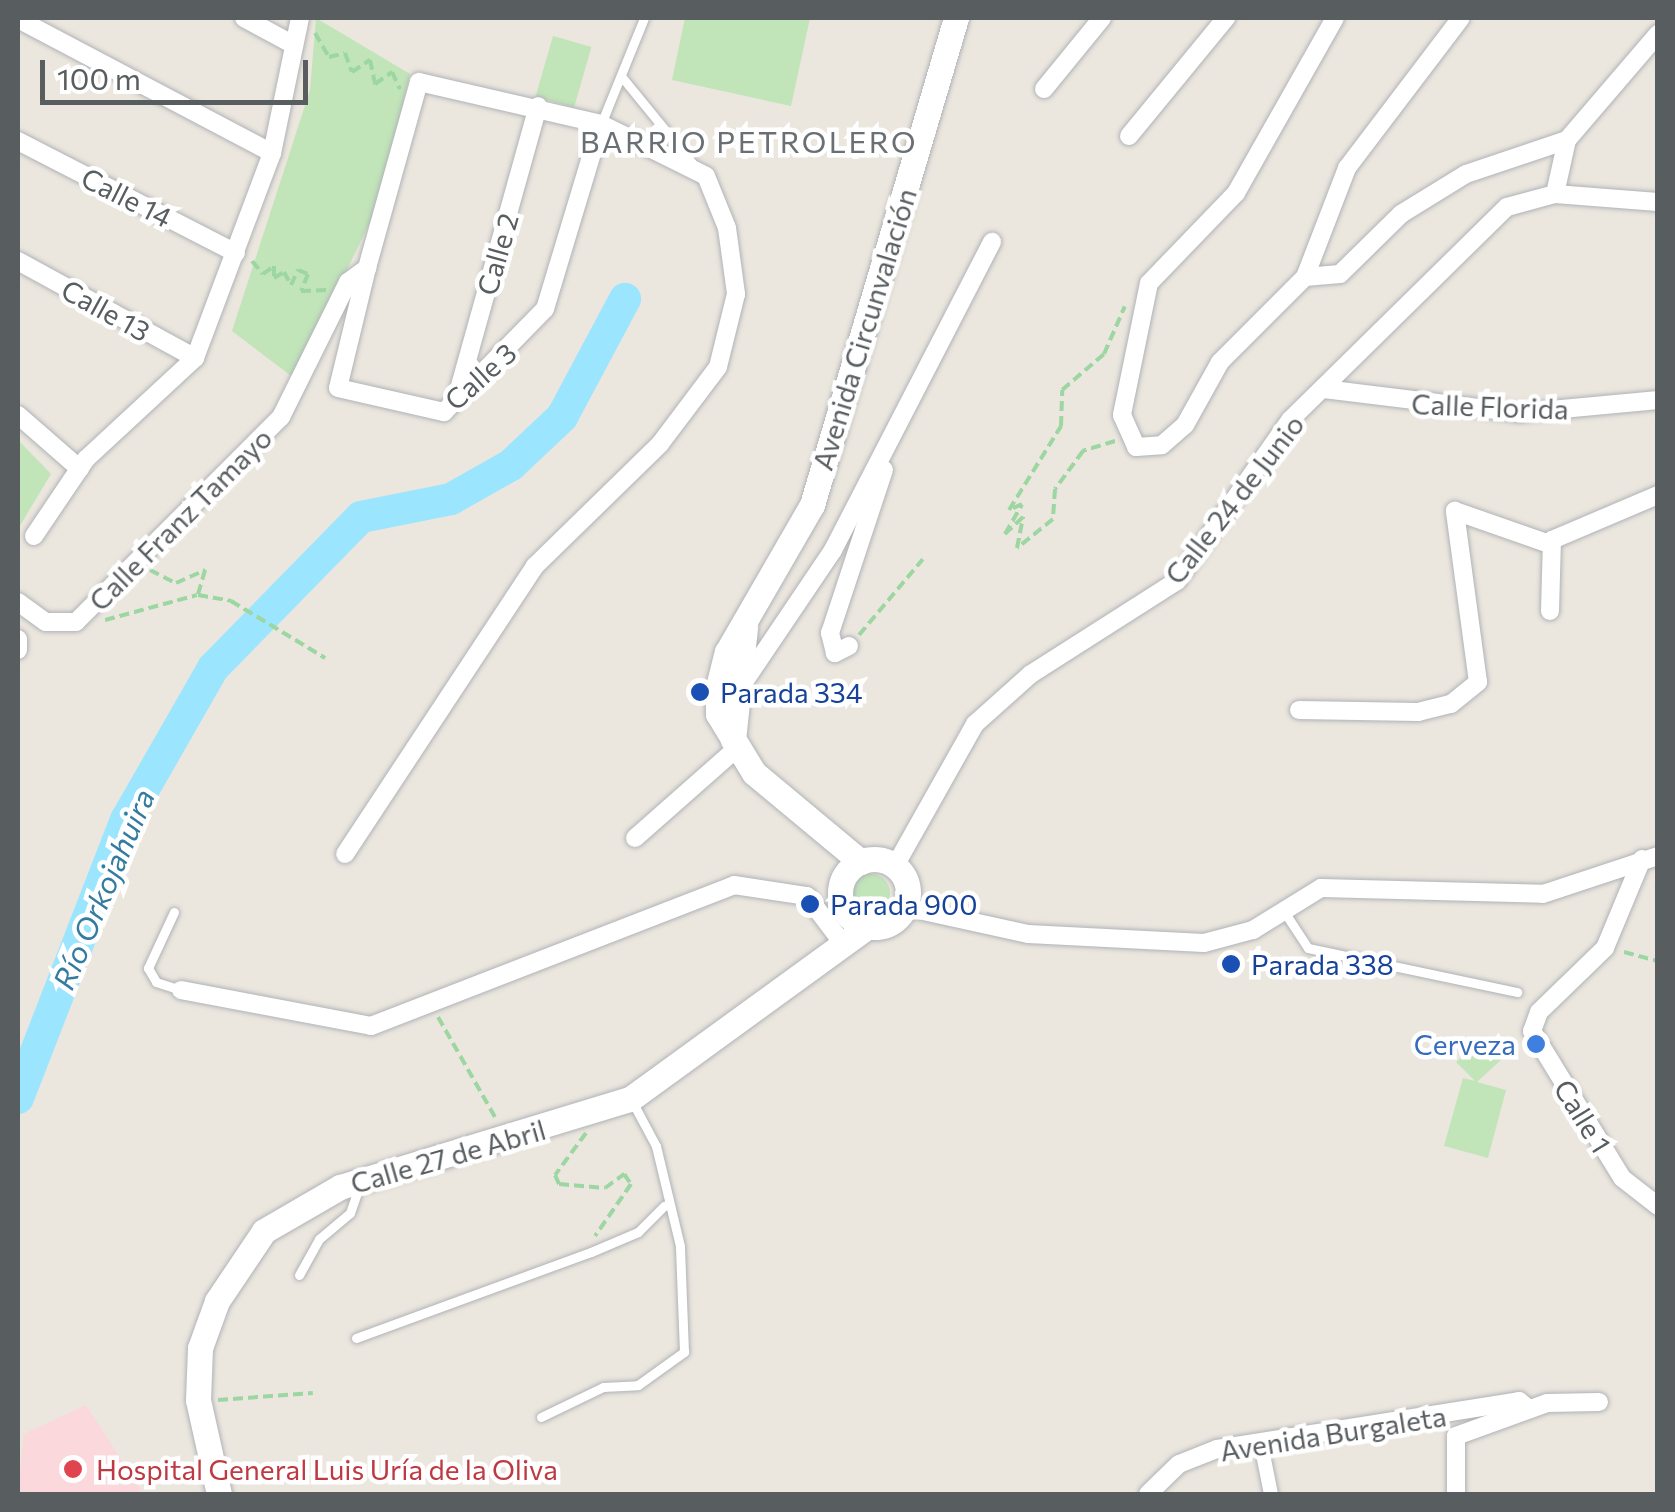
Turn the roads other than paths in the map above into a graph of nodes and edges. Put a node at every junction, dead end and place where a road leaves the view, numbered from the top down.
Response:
1 (244, 18) edge
2 (303, 18) edge
3 (644, 18) edge
4 (956, 18) edge
5 (1102, 18) edge
6 (1226, 18) edge
7 (1335, 18) edge
8 (1462, 18) edge
9 (18, 19) edge
10 (1658, 34) edge
11 (294, 45) junction
12 (621, 76) junction
13 (1044, 89) dead end
14 (538, 106) junction
15 (600, 124) junction
16 (1129, 136) dead end
17 (18, 140) edge
18 (1566, 140) junction
19 (272, 152) junction
20 (697, 170) junction
21 (1554, 194) junction
22 (1658, 202) edge
23 (992, 242) dead end
24 (236, 253) junction
25 (18, 261) edge
26 (366, 268) junction
27 (1305, 277) junction
28 (195, 358) junction
29 (1324, 390) junction
30 (1658, 400) edge
31 (456, 402) junction
32 (18, 415) edge
33 (890, 445) junction
34 (80, 469) junction
35 (1658, 495) edge
36 (34, 536) dead end
37 (1548, 544) junction
38 (18, 602) edge
39 (1550, 611) dead end
40 (18, 639) edge
41 (849, 646) road end
42 (18, 650) edge
43 (730, 687) junction
44 (1299, 710) dead end
45 (734, 744) junction
46 (635, 838) dead end
47 (345, 854) dead end
48 (1650, 858) edge
49 (860, 862) junction
50 (895, 866) junction
51 (905, 907) junction
52 (174, 912) dead end
53 (1285, 913) junction
54 (868, 926) junction
55 (844, 945) junction
56 (181, 990) joint
57 (1517, 992) dead end
58 (630, 1099) junction
59 (360, 1181) junction
60 (664, 1206) junction
61 (1658, 1206) edge
62 (299, 1276) dead end
63 (356, 1338) dead end
64 (1599, 1402) dead end
65 (1528, 1408) junction
66 (541, 1417) dead end
67 (1261, 1444) junction
68 (219, 1494) edge
69 (1148, 1494) edge
70 (1271, 1494) edge
71 (1456, 1494) edge

1 - 11 street
2 - 11 street
3 - 12 lane
4 - 43 main road, Avenida Circunvalación
5 - 13 street
6 - 16 street
7 - 27 street
8 - 27 street
9 - 19 street
10 - 18 street
11 - 19 street
12 - 15 lane
12 - 20 lane
14 - 15 street
14 - 26 street, Calle Franz Tamayo
14 - 31 street, Calle 2
15 - 20 street
15 - 31 street, Calle 3
17 - 24 street, Calle 14
18 - 21 street
18 - 27 street
19 - 24 street
20 - 47 street
21 - 22 street
21 - 29 street, Calle 24 de Junio
23 - 33 street
24 - 28 street
25 - 28 street, Calle 13
26 - 31 street, Calle 3
26 - 38 street, Calle Franz Tamayo
28 - 34 street
29 - 30 street, Calle Florida
29 - 50 street, Calle 24 de Junio
32 - 34 street
33 - 41 street
33 - 43 street
34 - 36 street
35 - 37 street
37 - 39 street
37 - 44 street
40 - 42 street
43 - 45 main road, Avenida Circunvalación
45 - 46 street
45 - 49 main road
48 - 53 street
48 - 61 street, Calle 1
49 - 50 main road
49 - 54 main road
50 - 51 main road
51 - 53 street
51 - 54 main road
52 - 56 lane
53 - 57 lane
54 - 55 main road, Calle 27 de Abril
55 - 56 street
55 - 58 main road, Calle 27 de Abril
58 - 59 main road, Calle 27 de Abril
58 - 60 lane
59 - 62 lane
59 - 68 main road, Calle 27 de Abril
60 - 63 lane
60 - 66 lane
64 - 65 street
65 - 67 street, Avenida Burgaleta
65 - 71 street
67 - 69 street, Avenida Burgaleta
67 - 70 street

